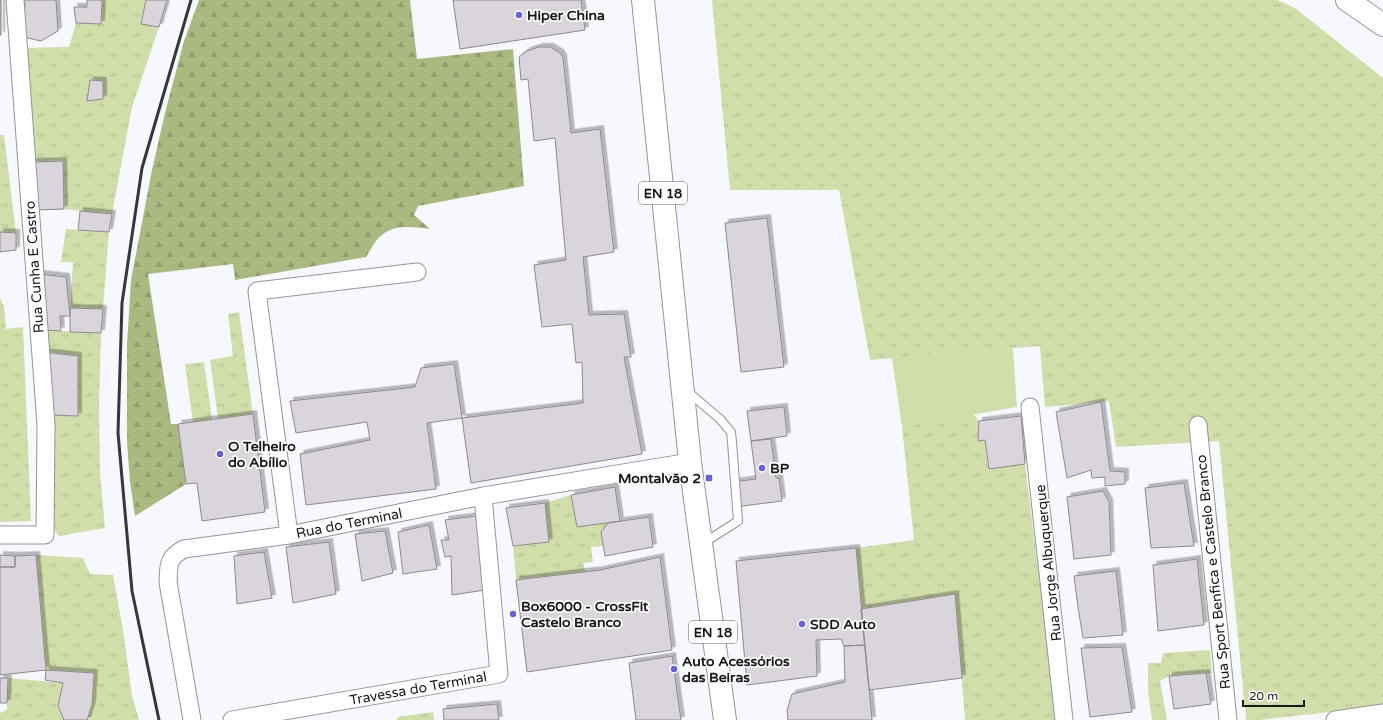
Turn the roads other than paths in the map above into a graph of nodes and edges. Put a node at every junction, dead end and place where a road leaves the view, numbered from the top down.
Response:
1 (15, 0) edge
2 (643, 0) edge
3 (1347, 0) edge
4 (1383, 25) edge
5 (417, 272) dead end
6 (682, 386) junction
7 (1030, 407) dead end
8 (1198, 425) dead end
9 (690, 462) junction
10 (483, 496) junction
11 (0, 535) edge
12 (289, 535) junction
13 (702, 544) junction
14 (1383, 713) edge
15 (192, 720) edge
16 (232, 720) edge
17 (725, 720) edge
18 (1064, 720) edge
19 (1228, 720) edge
20 (1335, 720) edge

1 - 11 street, Rua Cunha E Castro
2 - 6 main road, EN 18
3 - 4 main road
5 - 12 street
6 - 9 main road, EN 18
6 - 13 lane
7 - 18 street, Rua Jorge Albuquerque
8 - 19 street, Rua Sport Benfica e Castelo Branco
9 - 10 street, Rua do Terminal
9 - 13 main road, EN 18
10 - 12 street, Rua do Terminal
10 - 16 street, Travessa do Terminal
12 - 15 street, Rua do Terminal
13 - 17 main road, EN 18
14 - 20 street

